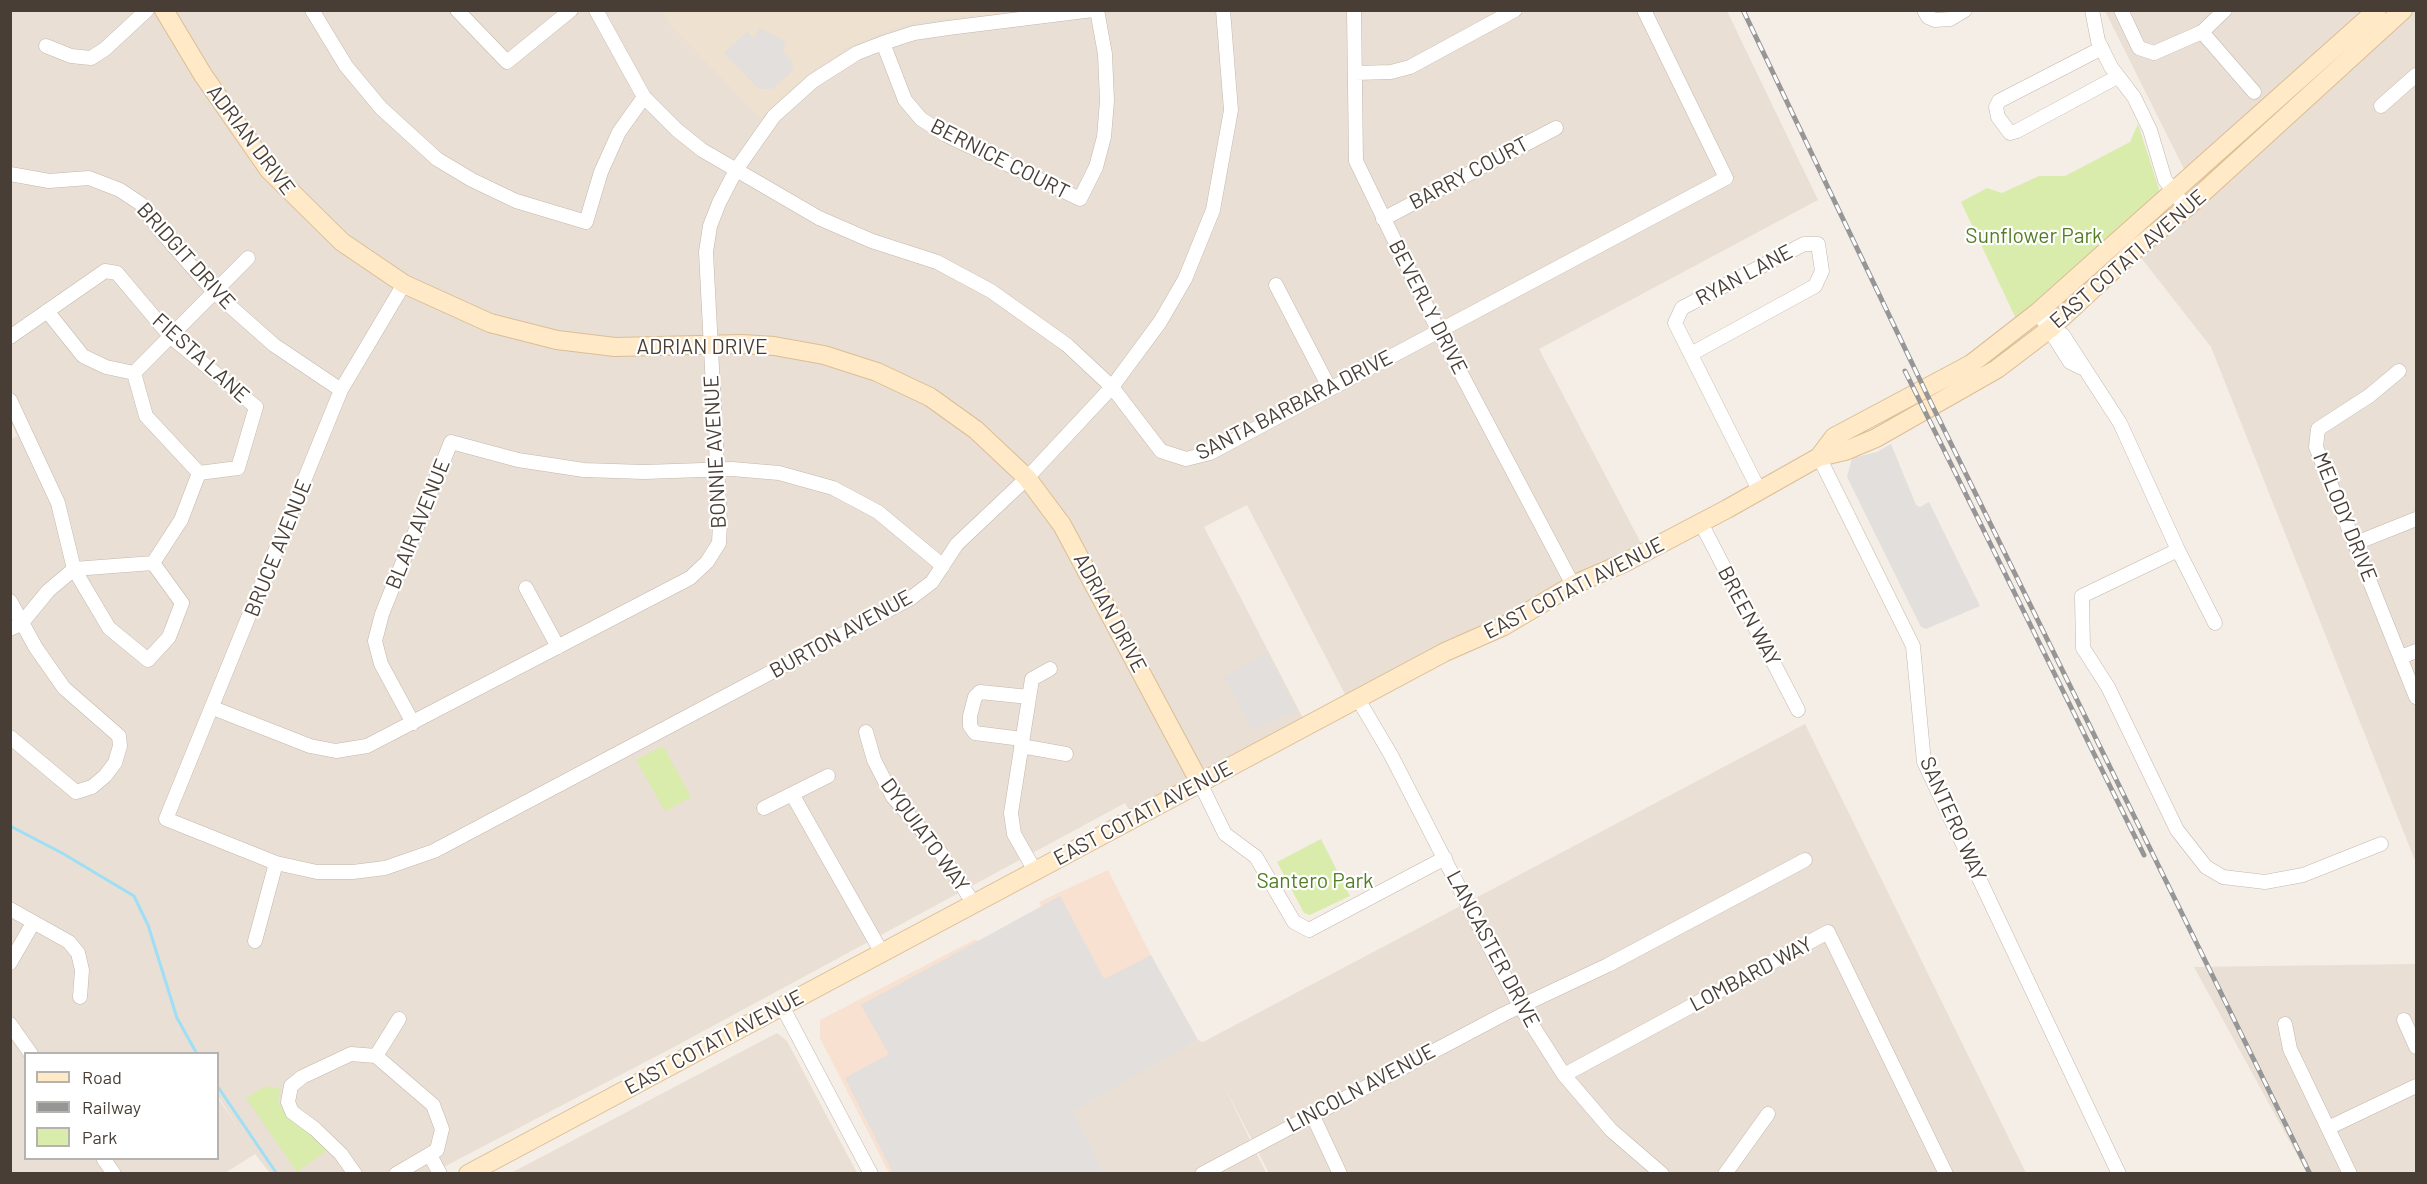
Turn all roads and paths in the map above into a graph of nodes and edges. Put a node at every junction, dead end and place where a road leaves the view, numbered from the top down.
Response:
1 (147, 10) edge
2 (164, 10) edge
3 (312, 10) edge
4 (457, 10) edge
5 (571, 10) edge
6 (596, 10) edge
7 (1095, 10) edge
8 (1223, 10) edge
9 (1354, 10) edge
10 (1515, 10) edge
11 (1644, 10) edge
12 (1924, 10) edge
13 (1965, 10) edge
14 (2092, 10) edge
15 (2121, 10) edge
16 (2225, 10) edge
17 (2377, 10) edge
18 (2403, 10) edge
19 (2202, 32) junction
20 (883, 43) junction
21 (46, 46) dead end
22 (2102, 48) junction
23 (1355, 73) junction
24 (2416, 75) edge
25 (2118, 77) junction
26 (2254, 92) dead end
27 (644, 96) junction
28 (2381, 106) dead end
29 (1556, 128) dead end
30 (736, 170) junction
31 (10, 174) edge
32 (2173, 193) junction
33 (2186, 208) junction
34 (1383, 219) junction
35 (248, 258) dead end
36 (404, 284) junction
37 (1276, 285) dead end
38 (214, 292) junction
39 (47, 311) junction
40 (2038, 312) junction
41 (2051, 328) junction
42 (1438, 330) junction
43 (170, 336) junction
44 (10, 337) edge
45 (710, 345) junction
46 (1691, 354) junction
47 (2399, 371) dead end
48 (134, 373) junction
49 (1112, 387) junction
50 (1330, 389) junction
51 (341, 390) junction
52 (10, 400) edge
53 (1819, 457) junction
54 (718, 470) junction
55 (199, 473) junction
56 (1027, 478) junction
57 (1760, 492) junction
58 (2416, 519) edge
59 (1701, 523) junction
60 (2355, 543) junction
61 (2178, 550) junction
62 (153, 562) junction
63 (943, 566) junction
64 (74, 568) junction
65 (1573, 585) junction
66 (526, 588) dead end
67 (10, 601) edge
68 (2215, 623) dead end
69 (16, 626) edge
70 (558, 647) junction
71 (2416, 651) edge
72 (2401, 657) junction
73 (1050, 669) dead end
74 (1029, 697) junction
75 (2416, 697) edge
76 (1358, 699) junction
77 (213, 708) junction
78 (1798, 710) dead end
79 (413, 723) junction
80 (866, 732) dead end
81 (10, 736) edge
82 (1022, 742) junction
83 (1066, 754) dead end
84 (828, 776) dead end
85 (1200, 783) junction
86 (792, 794) junction
87 (764, 808) dead end
88 (166, 819) joint
89 (2381, 844) dead end
90 (1445, 858) junction
91 (1805, 860) dead end
92 (276, 863) junction
93 (1035, 871) junction
94 (974, 904) junction
95 (10, 909) edge
96 (33, 923) junction
97 (255, 941) dead end
98 (882, 953) junction
99 (10, 963) edge
100 (80, 997) dead end
101 (782, 1006) junction
102 (1520, 1006) junction
103 (399, 1019) dead end
104 (2404, 1020) dead end
105 (10, 1024) edge
106 (2284, 1024) dead end
107 (2416, 1047) edge
108 (30, 1052) edge
109 (376, 1056) junction
110 (1564, 1075) junction
111 (2416, 1086) edge
112 (1312, 1114) junction
113 (1768, 1114) dead end
114 (2328, 1128) junction
115 (430, 1155) junction
116 (104, 1160) edge
117 (114, 1173) edge
118 (355, 1173) edge
119 (396, 1173) edge
120 (440, 1173) edge
121 (468, 1173) edge
122 (871, 1173) edge
123 (1202, 1173) edge
124 (1340, 1173) edge
125 (1662, 1173) edge
126 (1725, 1173) edge
127 (1946, 1173) edge
128 (2119, 1173) edge
129 (2350, 1173) edge

1 - 21 street
2 - 36 main road, ADRIAN DRIVE
3 - 27 street
4 - 5 street
6 - 27 street, SANTA BARBARA DRIVE
7 - 20 street, BONNIE AVENUE
7 - 20 street, BERNICE COURT
8 - 49 street, BURTON AVENUE
9 - 23 street, BEVERLY DRIVE
10 - 23 street
11 - 42 street, SANTA BARBARA DRIVE
12 - 13 street
14 - 22 street
15 - 19 street
16 - 19 street
17 - 32 main road, EAST COTATI AVENUE
18 - 33 main road, EAST COTATI AVENUE
19 - 26 street
20 - 30 street, BONNIE AVENUE
22 - 25 street
22 - 25 street
23 - 34 street, BEVERLY DRIVE
24 - 28 street
25 - 32 street
27 - 30 street, SANTA BARBARA DRIVE
29 - 34 street, BARRY COURT
30 - 45 street, BONNIE AVENUE
30 - 49 street, SANTA BARBARA DRIVE
31 - 38 street, BRIDGIT DRIVE
32 - 33 street
32 - 40 main road, EAST COTATI AVENUE
33 - 41 main road, EAST COTATI AVENUE
34 - 42 street, BEVERLY DRIVE
35 - 38 street
36 - 45 main road, ADRIAN DRIVE
36 - 51 street, BRUCE AVENUE
37 - 50 street
38 - 43 street
38 - 51 street, BRIDGIT DRIVE
39 - 43 street, FIESTA LANE
39 - 44 street, FIESTA LANE
39 - 48 street
40 - 41 street
40 - 53 main road, EAST COTATI AVENUE
41 - 53 main road, EAST COTATI AVENUE
41 - 61 street
42 - 50 street, SANTA BARBARA DRIVE
42 - 65 street, BEVERLY DRIVE
43 - 48 street
43 - 55 street, FIESTA LANE
45 - 54 street, BONNIE AVENUE
45 - 56 main road, ADRIAN DRIVE
46 - 46 street, RYAN LANE
46 - 57 street, RYAN LANE
47 - 60 street, MELODY DRIVE
48 - 55 street
49 - 50 street, SANTA BARBARA DRIVE
49 - 56 street, BURTON AVENUE
51 - 77 street, BRUCE AVENUE
52 - 64 street
53 - 57 main road, EAST COTATI AVENUE
53 - 128 street, SANTERO WAY
54 - 63 street, BLAIR AVENUE
54 - 70 street, BONNIE AVENUE
54 - 79 street, BLAIR AVENUE
55 - 62 street
56 - 63 street, BURTON AVENUE
56 - 85 main road, ADRIAN DRIVE
57 - 59 main road, EAST COTATI AVENUE
58 - 60 street
59 - 65 main road, EAST COTATI AVENUE
59 - 78 street, BREEN WAY
60 - 72 street, MELODY DRIVE
61 - 68 street
61 - 89 street
62 - 64 street
62 - 64 street
63 - 92 street, BURTON AVENUE
64 - 69 street
65 - 76 main road, EAST COTATI AVENUE
66 - 70 street
67 - 69 street
69 - 81 street
70 - 79 street, BONNIE AVENUE
71 - 72 street
72 - 75 street, MELODY DRIVE
73 - 74 street
74 - 82 street
74 - 82 street
76 - 85 main road, EAST COTATI AVENUE
76 - 90 street, LANCASTER DRIVE
77 - 79 street, BONNIE AVENUE
77 - 88 street, BRUCE AVENUE
80 - 94 street, DYQUIATO WAY
82 - 83 street
82 - 93 street
84 - 86 street
85 - 90 street
85 - 93 main road, EAST COTATI AVENUE
86 - 87 street
86 - 98 street
88 - 92 street, BURTON AVENUE
90 - 102 street, LANCASTER DRIVE
91 - 102 street, LINCOLN AVENUE
92 - 97 street
93 - 94 main road, EAST COTATI AVENUE
94 - 98 main road, EAST COTATI AVENUE
95 - 96 street
96 - 99 street
96 - 100 street
98 - 101 main road, EAST COTATI AVENUE
101 - 121 main road, EAST COTATI AVENUE
101 - 122 street
102 - 110 street, LANCASTER DRIVE
102 - 112 street, LINCOLN AVENUE
103 - 109 street
104 - 107 street
105 - 108 street
106 - 114 street
109 - 115 street
109 - 118 street
110 - 125 street, LANCASTER DRIVE
110 - 127 street, LOMBARD WAY
111 - 114 street
112 - 123 street, LINCOLN AVENUE
112 - 124 street
113 - 126 street
114 - 129 street
115 - 119 street
115 - 120 street
116 - 117 street

